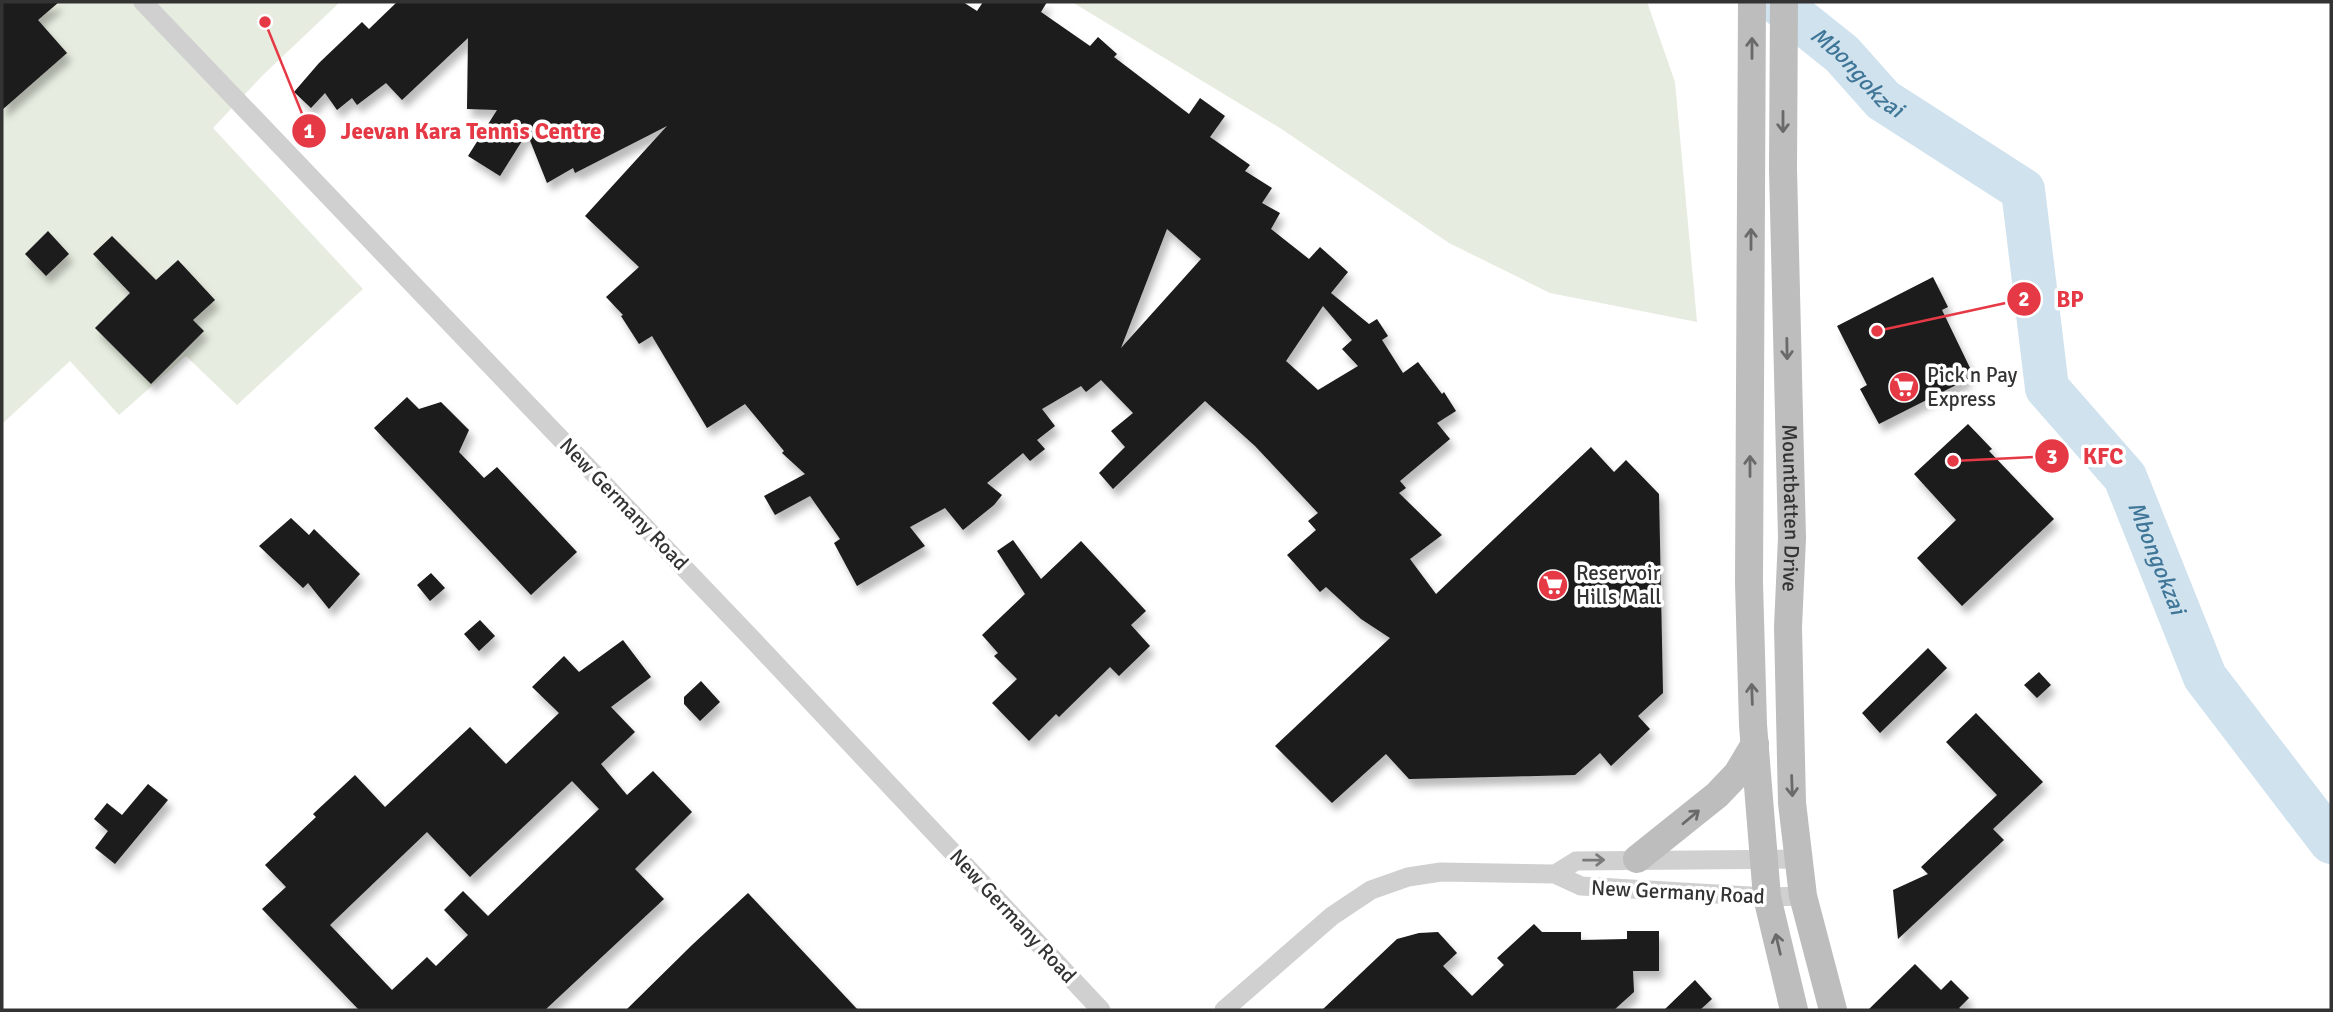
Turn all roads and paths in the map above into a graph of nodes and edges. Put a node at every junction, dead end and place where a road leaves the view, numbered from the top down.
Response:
1 (143, 2) edge
2 (1752, 2) edge
3 (1784, 2) edge
4 (1755, 744) junction
5 (1637, 859) junction
6 (1798, 859) junction
7 (1763, 861) junction
8 (1555, 874) junction
9 (1803, 896) junction
10 (1767, 897) junction
11 (1101, 1010) edge
12 (1224, 1010) edge
13 (1794, 1010) edge
14 (1833, 1010) edge

1 - 11 street, New Germany Road
4 -> 2 main road, Mountbatten Drive
3 -> 6 main road, Mountbatten Drive
5 -> 4 main road
4 - 7 main road, Mountbatten Drive
5 - 7 street, New Germany Road
8 -> 5 street, New Germany Road
6 - 7 street, New Germany Road
6 - 9 main road, Mountbatten Drive
7 - 10 main road, Mountbatten Drive
8 - 10 street, New Germany Road
8 - 12 street, New Germany Road
9 - 10 street, New Germany Road
9 - 14 main road, Mountbatten Drive
13 -> 10 main road, Mountbatten Drive

